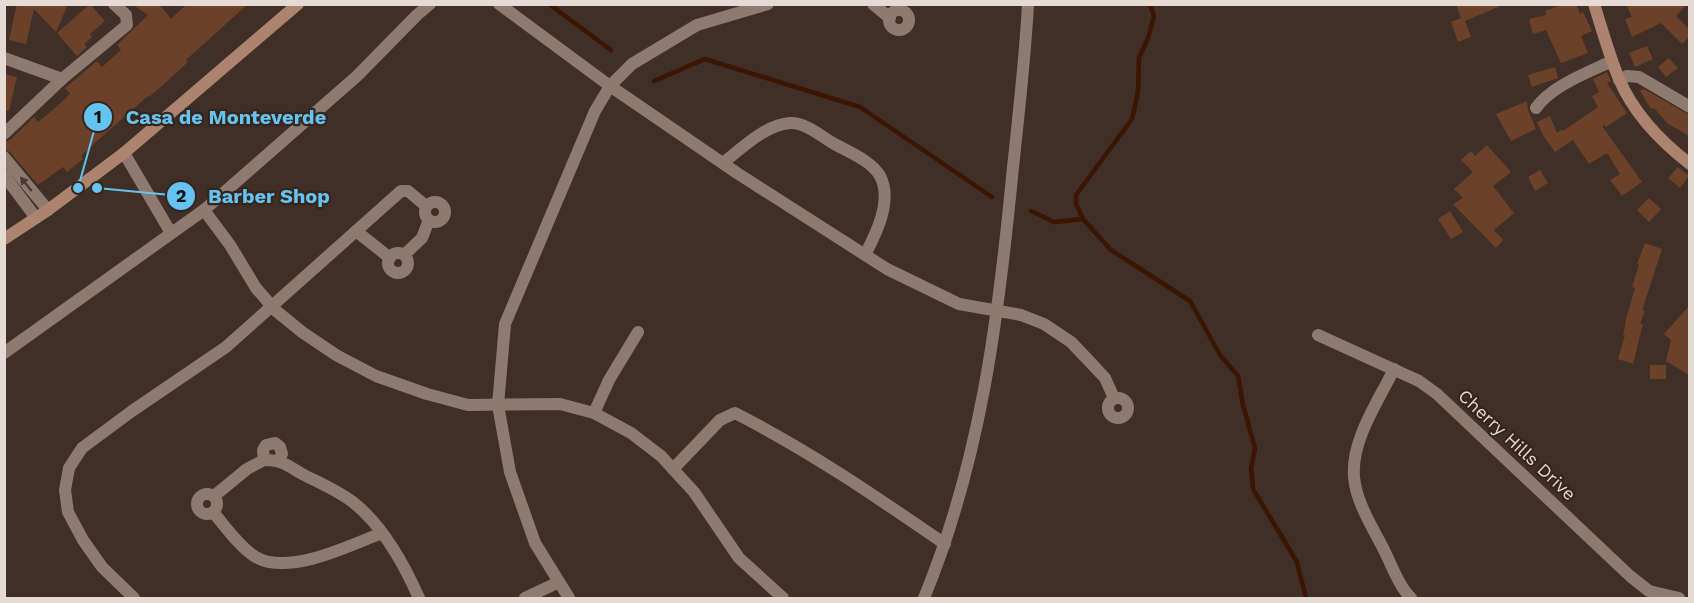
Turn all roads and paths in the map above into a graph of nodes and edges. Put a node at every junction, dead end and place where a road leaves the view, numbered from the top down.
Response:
1 (114, 4) edge
2 (298, 4) edge
3 (430, 4) edge
4 (499, 4) edge
5 (768, 4) edge
6 (873, 4) edge
7 (1028, 4) edge
8 (1594, 4) edge
9 (890, 18) dead end
10 (4, 58) edge
11 (1612, 61) junction
12 (62, 79) junction
13 (1619, 80) junction
14 (610, 86) junction
15 (1689, 107) edge
16 (1536, 108) dead end
17 (4, 134) edge
18 (124, 153) junction
19 (4, 157) edge
20 (723, 163) junction
21 (1689, 164) edge
22 (4, 175) edge
23 (426, 206) junction
24 (48, 210) junction
25 (204, 210) junction
26 (36, 218) junction
27 (429, 220) junction
28 (356, 231) junction
29 (171, 233) junction
30 (4, 239) edge
31 (404, 255) junction
32 (865, 255) junction
33 (390, 258) junction
34 (272, 306) junction
35 (998, 312) junction
36 (638, 332) dead end
37 (1318, 335) dead end
38 (4, 353) edge
39 (1394, 369) junction
40 (1114, 398) dead end
41 (498, 405) junction
42 (594, 413) junction
43 (673, 469) junction
44 (382, 533) junction
45 (945, 544) junction
46 (559, 582) junction
47 (134, 598) edge
48 (419, 598) edge
49 (525, 598) edge
50 (569, 598) edge
51 (783, 598) edge
52 (924, 598) edge
53 (1412, 598) edge
54 (1679, 598) edge

1 - 12 street
2 - 18 main road
3 - 25 street
4 - 14 street
5 - 14 street
6 - 9 street
7 - 35 street
8 - 11 main road
10 - 12 street
11 - 13 main road
11 - 16 street
12 - 17 street
13 - 15 street
13 - 21 main road
14 - 20 street
14 - 41 street
18 - 24 main road
18 - 29 street
24 -> 19 street
20 - 32 street
20 - 32 street
22 - 26 street
23 - 27 street
23 - 27 street
23 - 28 street
24 - 26 main road
25 - 29 street
25 - 34 street
26 - 30 main road
27 - 31 street
28 - 33 street
28 - 34 street
29 - 38 street
31 - 33 street
31 - 33 street
32 - 35 street
34 - 41 street
34 - 47 street
35 - 40 street
35 - 45 street
36 - 42 street
37 - 39 street, Cherry Hills Drive
39 - 53 street
39 - 54 street, Cherry Hills Drive
41 - 42 street
41 - 46 street
42 - 43 street
43 - 45 street
43 - 51 street
44 - 44 street
44 - 48 street
45 - 52 street
46 - 49 street
46 - 50 street

